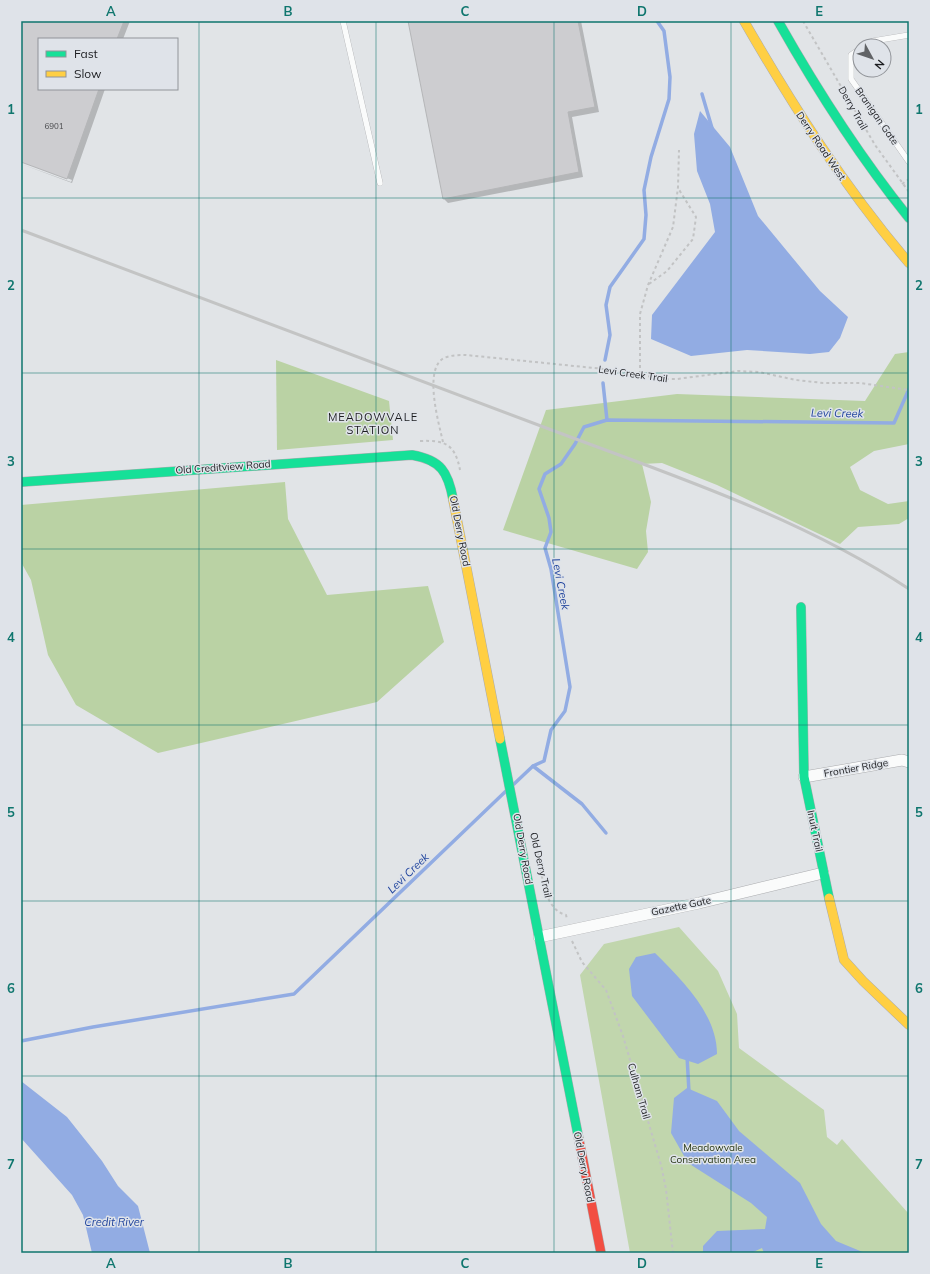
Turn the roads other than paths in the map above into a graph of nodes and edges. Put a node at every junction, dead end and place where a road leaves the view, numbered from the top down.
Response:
1 (343, 21) edge
2 (744, 21) edge
3 (778, 21) edge
4 (909, 35) edge
5 (891, 38) edge
6 (852, 54) edge
7 (909, 162) edge
8 (380, 183) dead end
9 (909, 218) edge
10 (909, 263) edge
11 (425, 456) joint
12 (21, 482) edge
13 (801, 607) dead end
14 (909, 762) edge
15 (804, 777) junction
16 (824, 874) junction
17 (539, 937) junction
18 (909, 1025) edge
19 (601, 1253) edge

1 - 8 lane
2 - 10 street, Derry Road West
3 - 9 street
4 - 5 lane
6 - 7 lane, Branigan Gate
11 - 12 street, Old Creditview Road
11 - 17 street, Old Derry Road
13 - 15 street, Inuit Trail
14 - 15 street, Frontier Ridge
15 - 16 street, Inuit Trail
16 - 17 street, Gazette Gate
16 - 18 street, Inuit Trail
17 - 19 street, Old Derry Road

